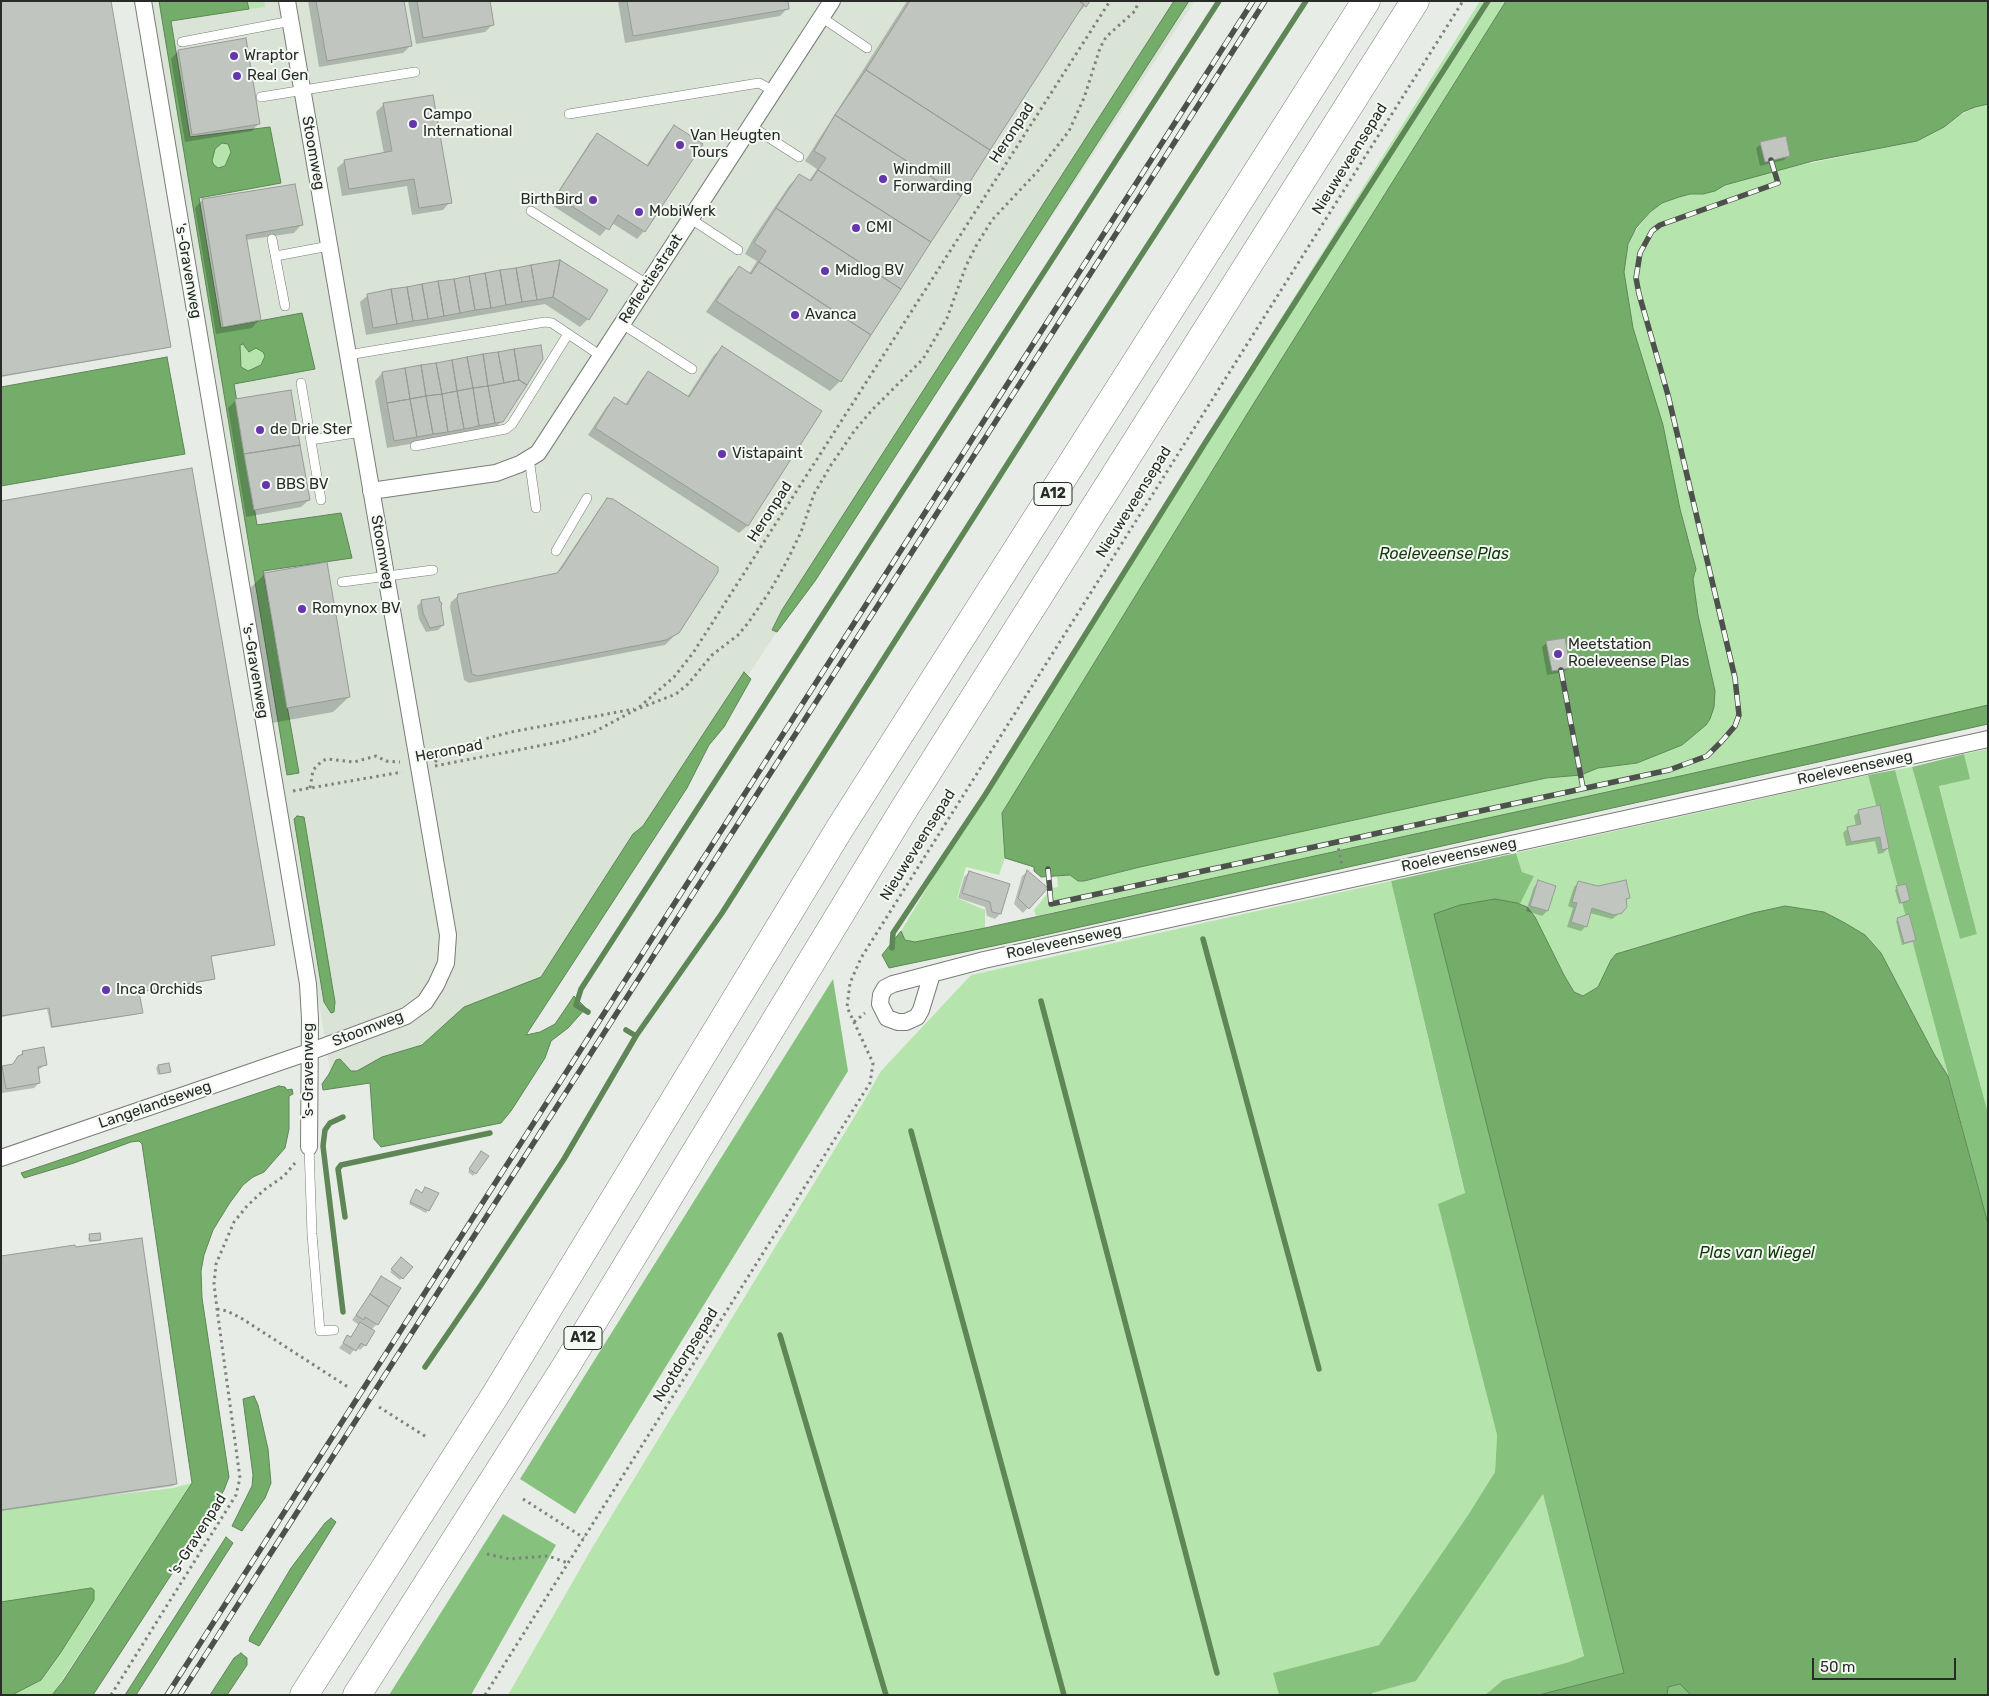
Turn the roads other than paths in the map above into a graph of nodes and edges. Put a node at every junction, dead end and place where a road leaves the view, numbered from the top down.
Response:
1 (143, 1) edge
2 (288, 1) edge
3 (832, 1) edge
4 (1366, 1) edge
5 (1415, 1) edge
6 (821, 17) junction
7 (291, 21) junction
8 (182, 42) dead end
9 (867, 48) dead end
10 (415, 72) dead end
11 (302, 90) junction
12 (774, 91) junction
13 (262, 97) dead end
14 (569, 114) dead end
15 (751, 126) junction
16 (799, 157) dead end
17 (531, 211) dead end
18 (691, 219) junction
19 (272, 239) dead end
20 (329, 246) junction
21 (738, 250) dead end
22 (276, 256) junction
23 (648, 284) junction
24 (284, 306) dead end
25 (622, 324) junction
26 (568, 334) junction
27 (348, 354) junction
28 (601, 356) junction
29 (692, 369) dead end
30 (301, 383) dead end
31 (361, 432) junction
32 (311, 440) junction
33 (415, 446) dead end
34 (529, 458) junction
35 (371, 491) junction
36 (587, 498) dead end
37 (321, 500) dead end
38 (536, 508) dead end
39 (556, 551) dead end
40 (434, 570) dead end
41 (386, 576) junction
42 (342, 582) dead end
43 (1988, 739) edge
44 (932, 974) dead end
45 (309, 1052) junction
46 (309, 1148) joint
47 (1, 1158) edge
48 (334, 1330) dead end
49 (304, 1695) edge
50 (357, 1695) edge

1 - 45 street, 's-Gravenweg
2 - 7 street, Stoomweg
3 - 6 street, Reflectiestraat
4 - 49 highway, A12
5 - 50 highway, A12
6 - 9 lane
6 - 12 street, Reflectiestraat
7 - 8 lane
7 - 11 street, Stoomweg
10 - 11 lane
11 - 13 lane
11 - 20 street, Stoomweg
12 - 14 lane
12 - 15 street, Reflectiestraat
15 - 16 lane
15 - 18 street, Reflectiestraat
17 - 23 lane
18 - 21 lane
18 - 23 street, Reflectiestraat
19 - 22 lane
20 - 22 lane
20 - 27 street, Stoomweg
22 - 24 lane
23 - 25 street, Reflectiestraat
25 - 28 street, Reflectiestraat
25 - 29 lane
26 - 27 lane
26 - 28 lane
26 - 33 lane
27 - 31 street, Stoomweg
28 - 34 street, Reflectiestraat
30 - 32 lane
31 - 32 lane
31 - 35 street, Stoomweg
32 - 37 lane
34 - 35 street, Reflectiestraat
34 - 38 lane
35 - 41 street, Stoomweg
36 - 39 lane
40 - 41 lane
41 - 42 lane
41 - 45 street, Stoomweg
43 - 44 street, Roeleveenseweg
45 - 46 street, 's-Gravenweg
45 - 47 street, Langelandseweg
46 - 48 lane, 's-Gravenweg

